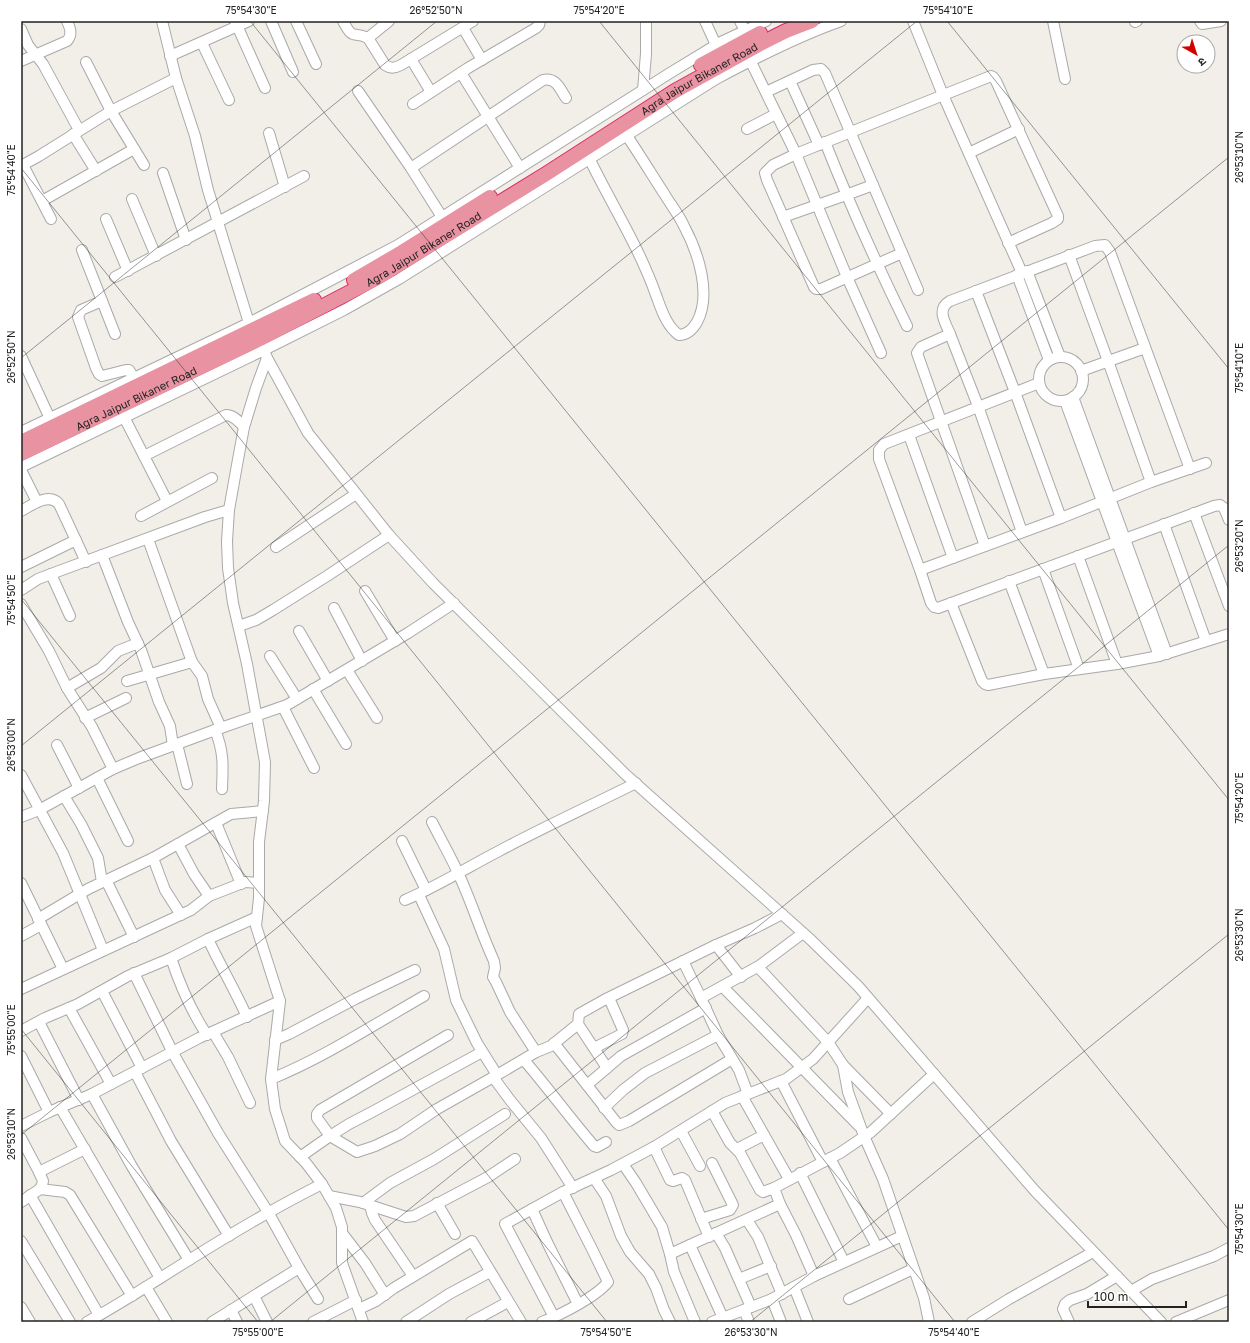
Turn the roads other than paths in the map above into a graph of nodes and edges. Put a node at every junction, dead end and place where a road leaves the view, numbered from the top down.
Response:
1 (67, 21) edge
2 (162, 21) edge
3 (249, 21) edge
4 (271, 21) edge
5 (296, 21) edge
6 (344, 21) edge
7 (389, 21) edge
8 (473, 21) edge
9 (540, 21) edge
10 (646, 21) edge
11 (705, 21) edge
12 (740, 21) edge
13 (766, 21) edge
14 (787, 21) edge
15 (812, 21) edge
16 (841, 21) edge
17 (913, 21) edge
18 (1053, 21) edge
19 (1200, 21) edge
20 (1221, 21) edge
21 (236, 24) edge
22 (463, 28) junction
23 (21, 29) edge
24 (745, 31) junction
25 (202, 43) junction
26 (372, 43) junction
27 (716, 45) junction
28 (36, 55) junction
29 (170, 56) junction
30 (411, 60) junction
31 (482, 60) junction
32 (750, 60) junction
33 (21, 61) edge
34 (86, 62) dead end
35 (316, 64) dead end
36 (293, 72) dead end
37 (461, 73) junction
38 (176, 78) junction
39 (1065, 79) dead end
40 (790, 80) junction
41 (265, 88) dead end
42 (643, 90) junction
43 (358, 91) dead end
44 (431, 92) junction
45 (766, 92) junction
46 (943, 95) junction
47 (566, 98) dead end
48 (229, 100) dead end
49 (413, 104) dead end
50 (111, 110) junction
51 (776, 114) junction
52 (488, 116) junction
53 (747, 129) dead end
54 (1019, 129) junction
55 (76, 132) junction
56 (850, 132) junction
57 (269, 133) dead end
58 (627, 136) junction
59 (822, 144) junction
60 (134, 149) junction
61 (969, 153) junction
62 (796, 154) junction
63 (590, 160) junction
64 (22, 165) edge
65 (144, 165) dead end
66 (411, 168) junction
67 (520, 168) junction
68 (96, 171) junction
69 (163, 173) dead end
70 (304, 176) dead end
71 (873, 185) junction
72 (285, 187) junction
73 (846, 196) junction
74 (132, 199) dead end
75 (42, 201) junction
76 (816, 205) junction
77 (783, 216) junction
78 (442, 217) junction
79 (51, 219) dead end
80 (106, 219) dead end
81 (218, 223) junction
82 (186, 240) junction
83 (1008, 243) junction
84 (82, 250) dead end
85 (396, 250) junction
86 (902, 252) junction
87 (1069, 255) junction
88 (156, 256) junction
89 (877, 264) junction
90 (128, 270) junction
91 (1022, 273) junction
92 (115, 277) dead end
93 (847, 277) junction
94 (918, 290) dead end
95 (976, 291) junction
96 (102, 301) junction
97 (907, 326) dead end
98 (115, 334) dead end
99 (950, 334) junction
100 (259, 340) junction
101 (1145, 348) junction
102 (881, 353) dead end
103 (21, 356) edge
104 (1060, 357) junction
105 (1049, 360) junction
106 (1108, 361) junction
107 (1081, 371) junction
108 (134, 378) junction
109 (1039, 383) junction
110 (1015, 392) junction
111 (1069, 399) junction
112 (978, 406) junction
113 (124, 417) junction
114 (940, 421) junction
115 (52, 423) junction
116 (244, 427) junction
117 (21, 432) edge
118 (909, 435) junction
119 (21, 442) edge
120 (21, 454) edge
121 (144, 456) junction
122 (1206, 463) dead end
123 (21, 468) edge
124 (1190, 469) junction
125 (212, 478) dead end
126 (1151, 482) junction
127 (356, 494) junction
128 (1106, 500) junction
129 (37, 502) junction
130 (168, 502) junction
131 (229, 510) junction
132 (21, 511) edge
133 (1194, 513) junction
134 (141, 516) dead end
135 (1061, 518) junction
136 (1229, 520) edge
137 (1164, 524) junction
138 (1022, 532) junction
139 (389, 535) junction
140 (148, 539) junction
141 (76, 540) junction
142 (1121, 540) junction
143 (985, 546) junction
144 (276, 547) dead end
145 (102, 555) junction
146 (1078, 556) junction
147 (953, 558) junction
148 (86, 562) junction
149 (21, 567) edge
150 (1043, 569) junction
151 (920, 570) junction
152 (51, 574) junction
153 (1009, 581) junction
154 (21, 590) edge
155 (365, 591) dead end
156 (454, 603) junction
157 (951, 603) junction
158 (21, 604) edge
159 (1229, 606) edge
160 (334, 608) dead end
161 (70, 616) dead end
162 (239, 626) junction
163 (299, 631) dead end
164 (1229, 634) edge
165 (395, 641) junction
166 (1206, 641) junction
167 (138, 643) junction
168 (1163, 655) junction
169 (270, 656) dead end
170 (362, 660) junction
171 (192, 662) junction
172 (1117, 664) junction
173 (1079, 669) junction
174 (346, 670) junction
175 (1044, 674) junction
176 (150, 675) junction
177 (127, 681) dead end
178 (328, 681) junction
179 (67, 688) junction
180 (313, 689) junction
181 (126, 698) dead end
182 (297, 699) junction
183 (283, 707) junction
184 (257, 716) junction
185 (85, 718) junction
186 (377, 718) dead end
187 (218, 729) junction
188 (346, 744) dead end
189 (57, 745) dead end
190 (175, 745) junction
191 (314, 768) dead end
192 (113, 769) junction
193 (21, 775) edge
194 (96, 778) junction
195 (636, 783) junction
196 (187, 784) dead end
197 (79, 788) junction
198 (222, 789) dead end
199 (64, 796) junction
200 (39, 810) junction
201 (263, 811) junction
202 (21, 817) edge
203 (216, 822) junction
204 (432, 822) dead end
205 (128, 841) dead end
206 (402, 841) dead end
207 (178, 844) junction
208 (152, 858) junction
209 (459, 874) junction
210 (104, 881) junction
211 (21, 883) edge
212 (259, 883) junction
213 (241, 884) junction
214 (422, 892) junction
215 (80, 894) junction
216 (209, 896) junction
217 (405, 900) dead end
218 (782, 914) junction
219 (181, 915) junction
220 (257, 917) junction
221 (39, 922) junction
222 (803, 932) junction
223 (21, 936) edge
224 (134, 937) junction
225 (208, 939) junction
226 (716, 945) junction
227 (103, 950) junction
228 (171, 958) junction
229 (683, 961) junction
230 (758, 967) junction
231 (63, 969) junction
232 (415, 970) dead end
233 (134, 973) junction
234 (740, 977) junction
235 (723, 987) junction
236 (21, 989) edge
237 (102, 991) junction
238 (424, 996) dead end
239 (609, 998) junction
240 (701, 998) junction
241 (868, 998) junction
242 (280, 1001) junction
243 (69, 1008) junction
244 (706, 1008) junction
245 (247, 1017) junction
246 (39, 1022) junction
247 (578, 1024) junction
248 (21, 1031) edge
249 (210, 1033) junction
250 (448, 1035) dead end
251 (718, 1035) junction
252 (275, 1040) junction
253 (828, 1042) junction
254 (554, 1043) junction
255 (594, 1048) junction
256 (482, 1052) junction
257 (536, 1052) junction
258 (173, 1053) junction
259 (21, 1056) edge
260 (732, 1059) junction
261 (524, 1060) junction
262 (843, 1065) junction
263 (802, 1067) junction
264 (606, 1068) junction
265 (139, 1070) junction
266 (934, 1074) junction
267 (495, 1076) junction
268 (270, 1079) junction
269 (781, 1081) junction
270 (111, 1084) junction
271 (587, 1085) junction
272 (92, 1094) junction
273 (745, 1095) junction
274 (79, 1100) junction
275 (250, 1103) dead end
276 (60, 1107) junction
277 (604, 1108) junction
278 (712, 1111) junction
279 (49, 1112) junction
280 (505, 1114) dead end
281 (891, 1114) junction
282 (21, 1126) edge
283 (681, 1131) junction
284 (863, 1133) junction
285 (764, 1135) junction
286 (330, 1136) junction
287 (21, 1138) edge
288 (606, 1142) dead end
289 (654, 1147) junction
290 (85, 1149) junction
291 (737, 1149) junction
292 (300, 1157) junction
293 (25, 1158) edge
294 (515, 1159) dead end
295 (826, 1160) junction
296 (712, 1162) dead end
297 (623, 1164) junction
298 (700, 1166) dead end
299 (39, 1172) junction
300 (800, 1173) junction
301 (594, 1178) junction
302 (789, 1179) junction
303 (322, 1184) junction
304 (573, 1188) junction
305 (774, 1188) junction
306 (40, 1189) junction
307 (563, 1192) junction
308 (30, 1195) junction
309 (329, 1196) junction
310 (21, 1202) edge
311 (366, 1204) junction
312 (437, 1204) junction
313 (780, 1204) junction
314 (532, 1209) junction
315 (268, 1212) junction
316 (701, 1219) junction
317 (747, 1220) junction
318 (342, 1233) junction
319 (455, 1234) dead end
320 (713, 1235) junction
321 (229, 1236) junction
322 (902, 1236) junction
323 (21, 1241) edge
324 (690, 1246) junction
325 (877, 1247) junction
326 (1229, 1248) edge
327 (1093, 1252) junction
328 (670, 1254) junction
329 (189, 1260) junction
330 (844, 1262) junction
331 (770, 1266) junction
332 (299, 1268) junction
333 (913, 1268) junction
334 (490, 1272) junction
335 (413, 1276) junction
336 (814, 1276) junction
337 (1117, 1276) junction
338 (160, 1278) junction
339 (739, 1279) junction
340 (146, 1287) junction
341 (794, 1287) junction
342 (1131, 1291) junction
343 (385, 1294) junction
344 (782, 1294) junction
345 (132, 1296) junction
346 (254, 1296) junction
347 (318, 1299) dead end
348 (772, 1299) junction
349 (849, 1299) dead end
350 (1229, 1300) edge
351 (508, 1302) junction
352 (578, 1304) junction
353 (357, 1305) junction
354 (21, 1307) edge
355 (747, 1309) junction
356 (231, 1310) junction
357 (99, 1315) junction
358 (554, 1317) junction
359 (719, 1320) edge
360 (361, 1321) edge
361 (1156, 1321) edge
362 (30, 1322) edge
363 (70, 1322) edge
364 (87, 1322) edge
365 (167, 1322) edge
366 (212, 1322) edge
367 (237, 1322) edge
368 (267, 1322) edge
369 (313, 1322) edge
370 (406, 1322) edge
371 (471, 1322) edge
372 (521, 1322) edge
373 (542, 1322) edge
374 (670, 1322) edge
375 (695, 1322) edge
376 (749, 1322) edge
377 (781, 1322) edge
378 (808, 1322) edge
379 (929, 1322) edge
380 (972, 1322) edge
381 (1069, 1322) edge
382 (1176, 1322) edge

1 - 28 street
2 - 29 street
3 - 21 street
4 - 36 street
5 - 35 street
6 - 26 street
7 - 26 street
8 - 22 street
9 - 31 street
10 - 42 street
11 - 27 street
12 - 24 street
13 - 24 street
14 - 85 highway, Agra Jaipur Bikaner Road
15 - 100 highway, Agra Jaipur Bikaner Road
16 - 32 street
17 - 46 street
18 - 39 street
19 - 20 street
21 - 25 street
21 - 41 street
22 - 30 street
22 - 31 street
23 - 28 street
24 - 27 street
25 - 29 street
25 - 48 street
26 - 30 street
27 - 42 street
28 - 33 street
28 - 55 street
29 - 38 street
30 - 44 street
31 - 37 street
32 - 45 street
32 - 58 street
34 - 50 street
37 - 44 street
37 - 52 street
38 - 50 street
38 - 81 street
40 - 45 street
40 - 56 street
40 - 59 street
42 - 67 street
43 - 66 street
44 - 49 street
45 - 51 street
46 - 54 street
46 - 56 street
46 - 61 street
47 - 52 street
50 - 55 street
50 - 60 street
51 - 53 street
51 - 62 street
52 - 66 street
52 - 67 street
54 - 61 street
54 - 83 street
55 - 64 street
55 - 68 street
56 - 59 street
56 - 71 street
57 - 72 street
58 - 63 street
58 - 63 street
59 - 62 street
59 - 73 street
60 - 65 street
60 - 68 street
61 - 83 street
62 - 76 street
62 - 77 street
63 - 100 street
64 - 75 street
66 - 78 street
67 - 78 street
68 - 75 street
69 - 82 street
70 - 72 street
71 - 73 street
71 - 86 street
72 - 81 street
73 - 76 street
73 - 89 street
74 - 88 street
75 - 79 street
76 - 77 street
76 - 93 street
77 - 93 street
78 - 85 street
80 - 90 street
81 - 82 street
81 - 100 street
82 - 88 street
83 - 91 street
84 - 96 street
85 - 100 highway, Agra Jaipur Bikaner Road
86 - 89 street
86 - 94 street
87 - 91 street
87 - 101 street
87 - 106 street
88 - 90 street
89 - 93 street
89 - 97 street
90 - 92 street
91 - 95 street
91 - 104 street
91 - 105 street
93 - 102 street
95 - 99 street
95 - 110 street
96 - 98 street
96 - 108 street
99 - 112 street
99 - 114 street
100 - 108 street
100 - 113 street
100 - 115 highway, Agra Jaipur Bikaner Road
100 - 116 street
100 - 120 highway, Agra Jaipur Bikaner Road
100 - 127 street
101 - 106 street
101 - 124 street
103 - 115 street
104 - 105 street
104 - 107 street
105 - 109 street
106 - 107 street
106 - 126 street
107 - 111 street
108 - 115 street
109 - 110 street
109 - 111 street
110 - 112 street
110 - 135 street
111 - 128 street
112 - 114 street
112 - 138 street
113 - 121 street
113 - 123 street
114 - 118 street
114 - 143 street
115 - 117 street
115 - 119 highway, Agra Jaipur Bikaner Road
116 - 121 street
116 - 131 street
118 - 147 street
118 - 151 street
121 - 130 street
122 - 124 street
123 - 129 street
124 - 126 street
125 - 130 street
126 - 128 street
127 - 139 street
127 - 144 street
128 - 135 street
128 - 142 street
129 - 132 street
129 - 141 street
130 - 134 street
131 - 140 street
131 - 162 street
133 - 136 street
133 - 137 street
133 - 159 street
135 - 138 street
137 - 142 street
137 - 166 street
138 - 143 street
139 - 156 street
139 - 162 street
140 - 145 street
140 - 171 street
141 - 148 street
141 - 149 street
142 - 146 street
142 - 168 street
143 - 147 street
145 - 148 street
145 - 167 street
146 - 150 street
146 - 172 street
147 - 151 street
148 - 152 street
150 - 153 street
150 - 173 street
151 - 157 street
152 - 154 street
152 - 161 street
153 - 157 street
153 - 175 street
155 - 165 street
156 - 165 street
156 - 195 street
157 - 175 street
158 - 179 street
160 - 170 street
162 - 184 street
163 - 178 street
164 - 166 street
165 - 170 street
166 - 168 street
167 - 176 street
167 - 179 street
168 - 172 street
169 - 182 street
170 - 174 street
171 - 176 street
171 - 187 street
172 - 173 street
173 - 175 street
174 - 178 street
174 - 186 street
176 - 177 street
176 - 190 street
178 - 180 street
179 - 185 street
180 - 182 street
180 - 188 street
181 - 185 street
182 - 183 street
183 - 184 street
183 - 191 street
184 - 187 street
184 - 201 street
185 - 192 street
187 - 190 street
187 - 198 street
189 - 197 street
190 - 192 street
190 - 196 street
192 - 194 street
193 - 200 street
194 - 197 street
194 - 205 street
195 - 209 street
195 - 218 street
197 - 199 street
199 - 200 street
199 - 210 street
200 - 202 street
200 - 215 street
201 - 203 street
201 - 212 street
203 - 207 street
203 - 213 street
204 - 209 street
206 - 214 street
207 - 208 street
207 - 216 street
208 - 210 street
208 - 219 street
209 - 214 street
209 - 257 street
210 - 215 street
210 - 224 street
211 - 221 street
212 - 213 street
212 - 220 street
213 - 216 street
214 - 217 street
214 - 256 street
215 - 221 street
215 - 227 street
216 - 219 street
218 - 222 street
218 - 226 street
219 - 224 street
220 - 225 street
220 - 242 street
221 - 223 street
221 - 231 street
222 - 230 street
222 - 241 street
224 - 227 street
225 - 228 street
225 - 245 street
226 - 229 street
226 - 234 street
227 - 231 street
228 - 233 street
228 - 249 street
229 - 239 street
229 - 240 street
230 - 234 street
230 - 253 street
231 - 236 street
232 - 252 street
233 - 237 street
233 - 258 street
234 - 235 street
235 - 240 street
235 - 263 street
237 - 243 street
237 - 265 street
238 - 268 street
239 - 247 street
239 - 255 street
240 - 244 street
241 - 253 street
241 - 266 street
242 - 245 street
242 - 252 street
243 - 246 street
243 - 270 street
244 - 251 street
244 - 264 street
245 - 249 street
246 - 248 street
246 - 274 street
247 - 254 street
247 - 255 street
249 - 258 street
249 - 275 street
250 - 286 street
251 - 260 street
251 - 277 street
252 - 268 street
253 - 262 street
253 - 263 street
254 - 257 street
254 - 271 street
255 - 264 street
256 - 267 street
256 - 286 street
257 - 261 street
258 - 265 street
258 - 315 street
259 - 279 street
260 - 273 street
260 - 277 street
261 - 267 street
261 - 288 street
262 - 281 street
262 - 284 street
263 - 269 street
263 - 284 street
264 - 271 street
265 - 270 street
265 - 321 street
266 - 281 street
266 - 327 street
267 - 286 street
267 - 304 street
268 - 292 street
269 - 273 street
269 - 295 street
270 - 272 street
271 - 277 street
272 - 274 street
272 - 329 street
273 - 278 street
273 - 285 street
274 - 276 street
276 - 279 street
276 - 290 street
278 - 283 street
278 - 291 street
279 - 282 street
280 - 311 street
281 - 284 street
283 - 289 street
283 - 298 street
284 - 295 street
284 - 322 street
285 - 291 street
285 - 302 street
286 - 292 street
287 - 293 street
289 - 297 street
289 - 316 street
290 - 299 street
290 - 338 street
291 - 305 street
292 - 303 street
293 - 299 street
294 - 312 street
295 - 300 street
295 - 325 street
296 - 316 street
297 - 301 street
297 - 328 street
299 - 306 street
300 - 302 street
300 - 330 street
301 - 304 street
301 - 374 street
302 - 305 street
303 - 309 street
303 - 315 street
304 - 307 street
305 - 313 street
306 - 308 street
306 - 345 street
307 - 314 street
307 - 352 street
308 - 310 street
308 - 357 street
309 - 311 street
309 - 318 street
311 - 312 street
311 - 335 street
312 - 319 street
313 - 317 street
313 - 336 street
314 - 352 street
314 - 358 street
315 - 321 street
315 - 332 street
316 - 320 street
317 - 320 street
317 - 331 street
318 - 343 street
318 - 353 street
320 - 324 street
320 - 339 street
321 - 329 street
322 - 325 street
322 - 333 street
323 - 363 street
324 - 328 street
324 - 359 street
325 - 330 street
326 - 342 street
327 - 337 street
327 - 380 street
328 - 375 street
329 - 338 street
330 - 336 street
331 - 339 street
331 - 344 street
332 - 346 street
332 - 347 street
333 - 349 street
333 - 379 street
334 - 335 street
334 - 351 street
334 - 370 street
335 - 343 street
336 - 341 street
337 - 342 street
337 - 381 street
338 - 340 street
339 - 355 street
340 - 345 street
340 - 365 street
341 - 344 street
341 - 378 street
342 - 361 street
343 - 353 street
344 - 348 street
345 - 357 street
346 - 356 street
346 - 368 street
348 - 355 street
348 - 377 street
350 - 382 street
351 - 371 street
351 - 372 street
352 - 358 street
353 - 360 street
353 - 369 street
354 - 362 street
355 - 359 street
355 - 376 street
356 - 366 street
356 - 367 street
357 - 364 street
358 - 373 street

